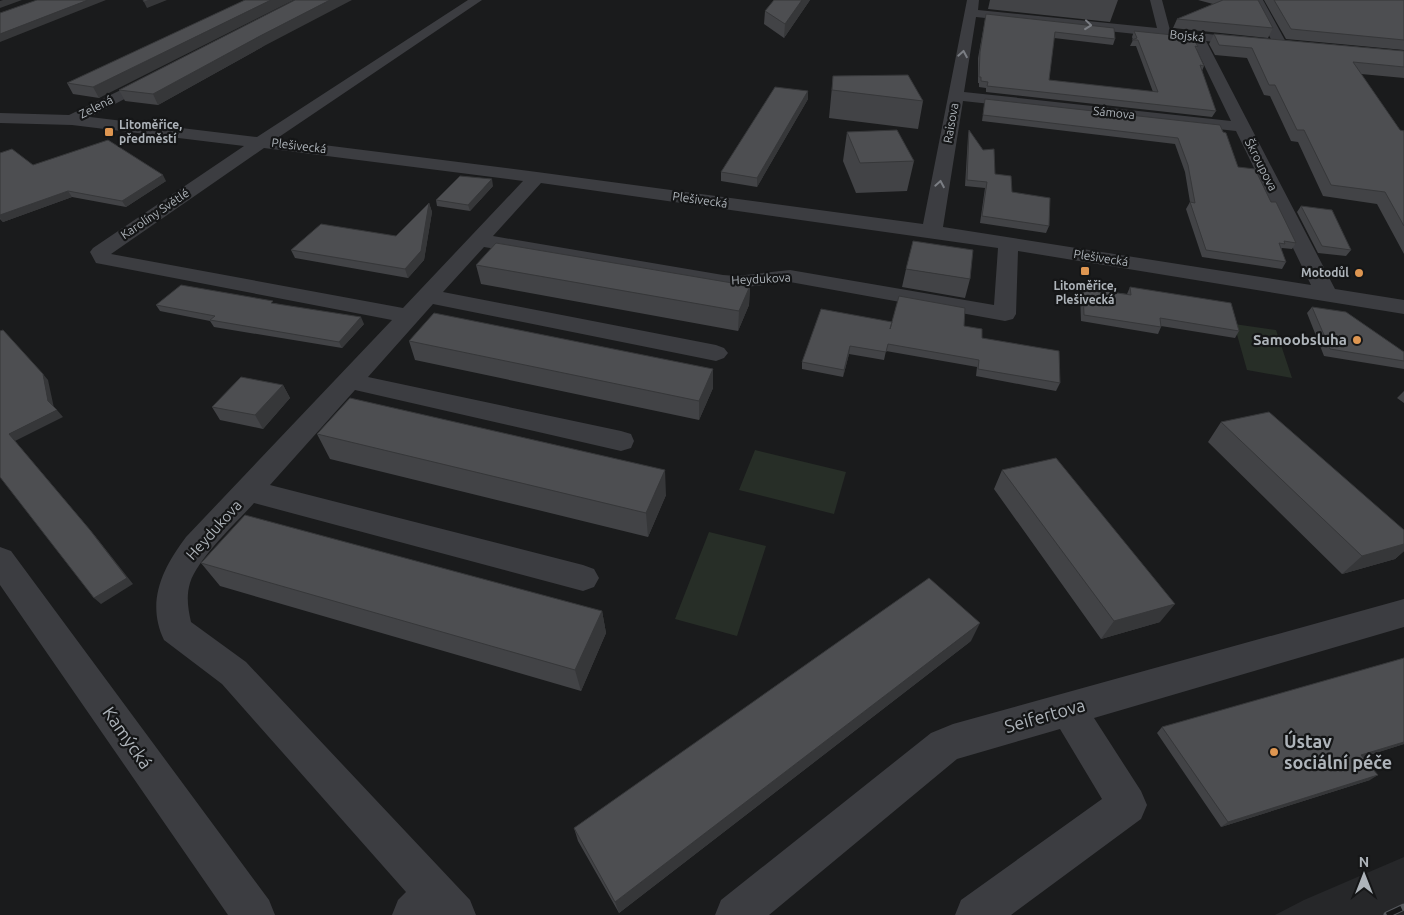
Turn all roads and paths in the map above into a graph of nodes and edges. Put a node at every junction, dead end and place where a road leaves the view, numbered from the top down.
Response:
1 (476, 0) edge
2 (1156, 0) edge
3 (1257, 0) edge
4 (972, 6) edge
5 (1082, 12) dead end
6 (1163, 27) junction
7 (1197, 37) junction
8 (168, 71) edge
9 (956, 96) junction
10 (3, 114) edge
11 (72, 120) junction
12 (1242, 127) junction
13 (261, 142) junction
14 (536, 176) junction
15 (932, 232) junction
16 (478, 240) junction
17 (1008, 244) junction
18 (1326, 293) junction
19 (427, 296) junction
20 (1404, 307) edge
21 (409, 316) junction
22 (716, 353) dead end
23 (350, 381) junction
24 (621, 441) dead end
25 (249, 491) junction
26 (0, 560) edge
27 (583, 578) dead end
28 (1404, 613) edge
29 (1068, 709) junction
30 (434, 907) edge
31 (254, 915) edge
32 (736, 915) edge
33 (976, 915) edge

1 - 13 street, Karolíny Světlé
2 - 6 street
3 - 7 street, Bojská
4 -> 6 street, Bojská
9 -> 4 street, Raisova
5 - 6 street
6 - 7 street, Bojská
7 - 12 street, Škroupova
8 - 11 street, Zelená
9 - 12 street, Sámova
15 -> 9 street, Raisova
10 - 11 street, Plešivecká
11 - 13 street, Plešivecká
12 - 18 street, Škroupova
13 - 14 street, Plešivecká
13 - 21 street, Karolíny Světlé
14 - 15 street, Plešivecká
14 - 16 street, Heydukova
15 - 17 street, Plešivecká
16 - 17 street, Heydukova
16 - 19 street, Heydukova
17 - 18 street, Plešivecká
18 - 20 street, Plešivecká
19 - 21 street, Heydukova
19 - 22 street
21 - 23 street, Heydukova
23 - 24 street
23 - 25 street, Heydukova
25 - 27 street
25 - 30 street, Heydukova
26 - 31 street, Kamýcká
28 - 29 street, Seifertova
29 - 32 street, Seifertova
29 - 33 street

